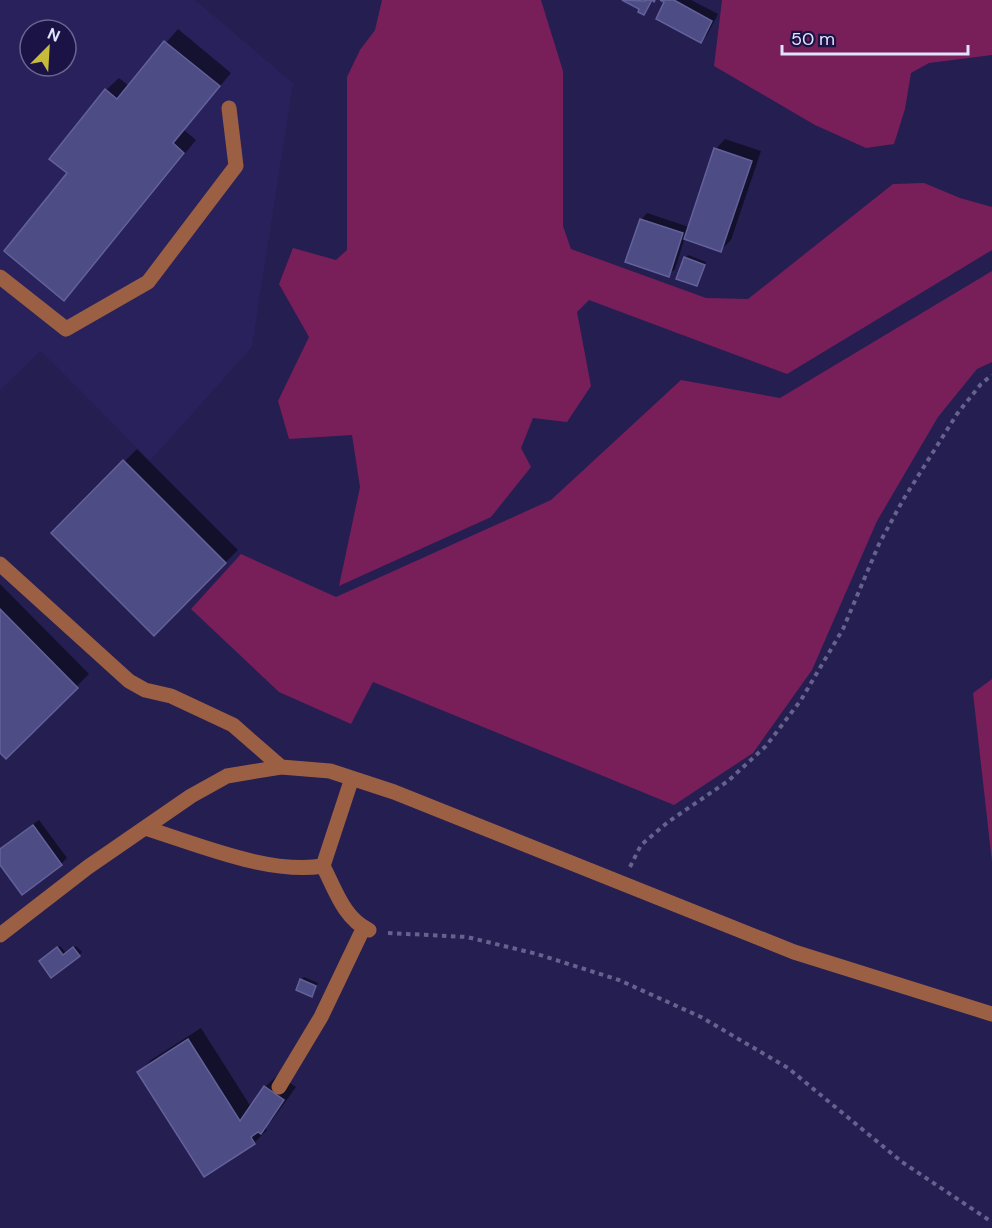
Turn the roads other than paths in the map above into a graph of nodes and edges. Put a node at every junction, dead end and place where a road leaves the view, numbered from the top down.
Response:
1 (229, 108) dead end
2 (0, 277) edge
3 (0, 564) edge
4 (281, 767) junction
5 (352, 778) junction
6 (145, 828) junction
7 (323, 866) junction
8 (0, 935) edge
9 (992, 1014) edge
10 (279, 1087) dead end

1 - 2 lane
3 - 4 lane
4 - 5 lane
4 - 6 lane
5 - 7 lane
5 - 9 lane
6 - 7 lane
6 - 8 lane
7 - 10 lane

